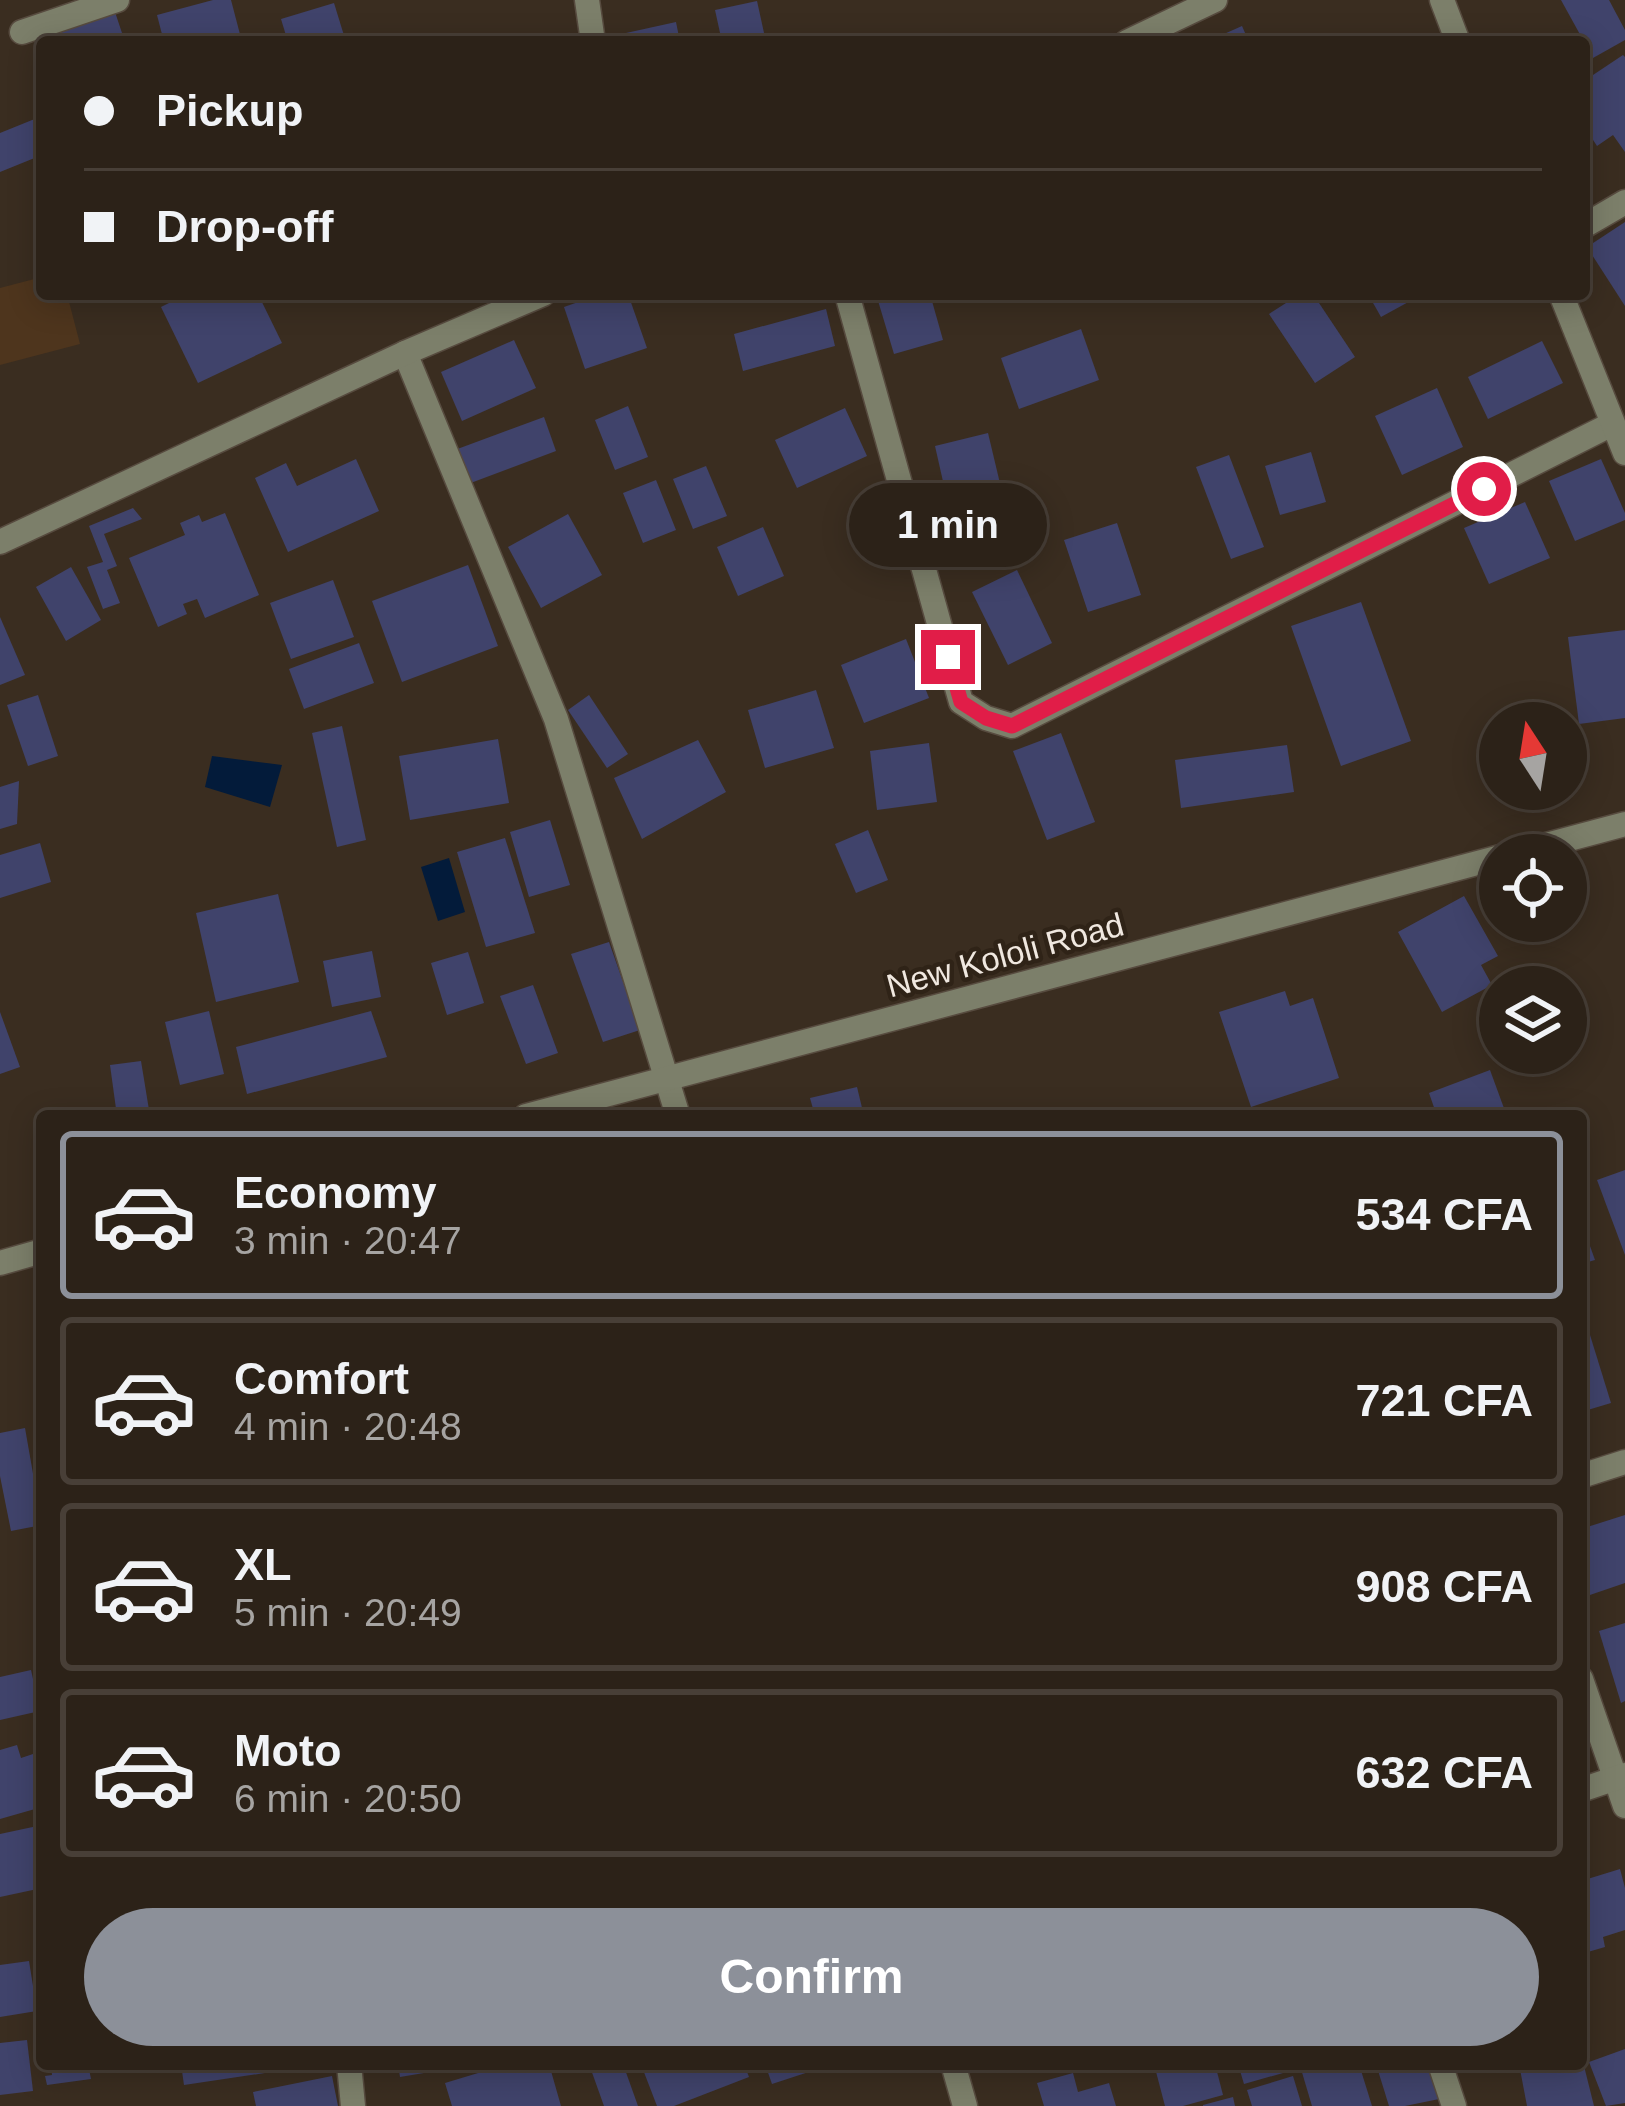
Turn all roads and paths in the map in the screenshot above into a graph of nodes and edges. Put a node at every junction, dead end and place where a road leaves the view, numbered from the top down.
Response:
1 (117, 0) edge
2 (587, 0) edge
3 (1215, 0) edge
4 (1442, 0) edge
5 (22, 32) dead end
6 (592, 36) edge
7 (1140, 36) edge
8 (1456, 36) edge
9 (1625, 202) edge
10 (1590, 222) edge
11 (528, 300) edge
12 (849, 300) edge
13 (1563, 300) edge
14 (405, 352) junction
15 (1612, 424) junction
16 (1625, 453) edge
17 (0, 542) edge
18 (1625, 824) edge
19 (1587, 834) edge
20 (1479, 863) edge
21 (668, 1078) junction
22 (548, 1110) edge
23 (676, 1110) edge
24 (36, 1253) edge
25 (0, 1263) edge
26 (1625, 1462) edge
27 (1587, 1474) edge
28 (1587, 1693) edge
29 (1621, 1777) edge
30 (1587, 1788) edge
31 (1625, 1806) edge
32 (350, 2070) edge
33 (955, 2070) edge
34 (1442, 2070) edge
35 (353, 2106) edge
36 (965, 2106) edge
37 (1454, 2106) edge

1 - 5 street
2 - 6 street
3 - 7 street
4 - 8 street
9 - 10 street
11 - 14 street
12 - 15 street
13 - 15 street
14 - 17 street
14 - 21 street
15 - 16 street
18 - 19 street
20 - 21 street, New Kololi Road
21 - 22 street, New Kololi Road
21 - 23 street
24 - 25 street
26 - 27 street
28 - 29 street
29 - 30 street
29 - 31 street
32 - 35 street
33 - 36 street
34 - 37 street

